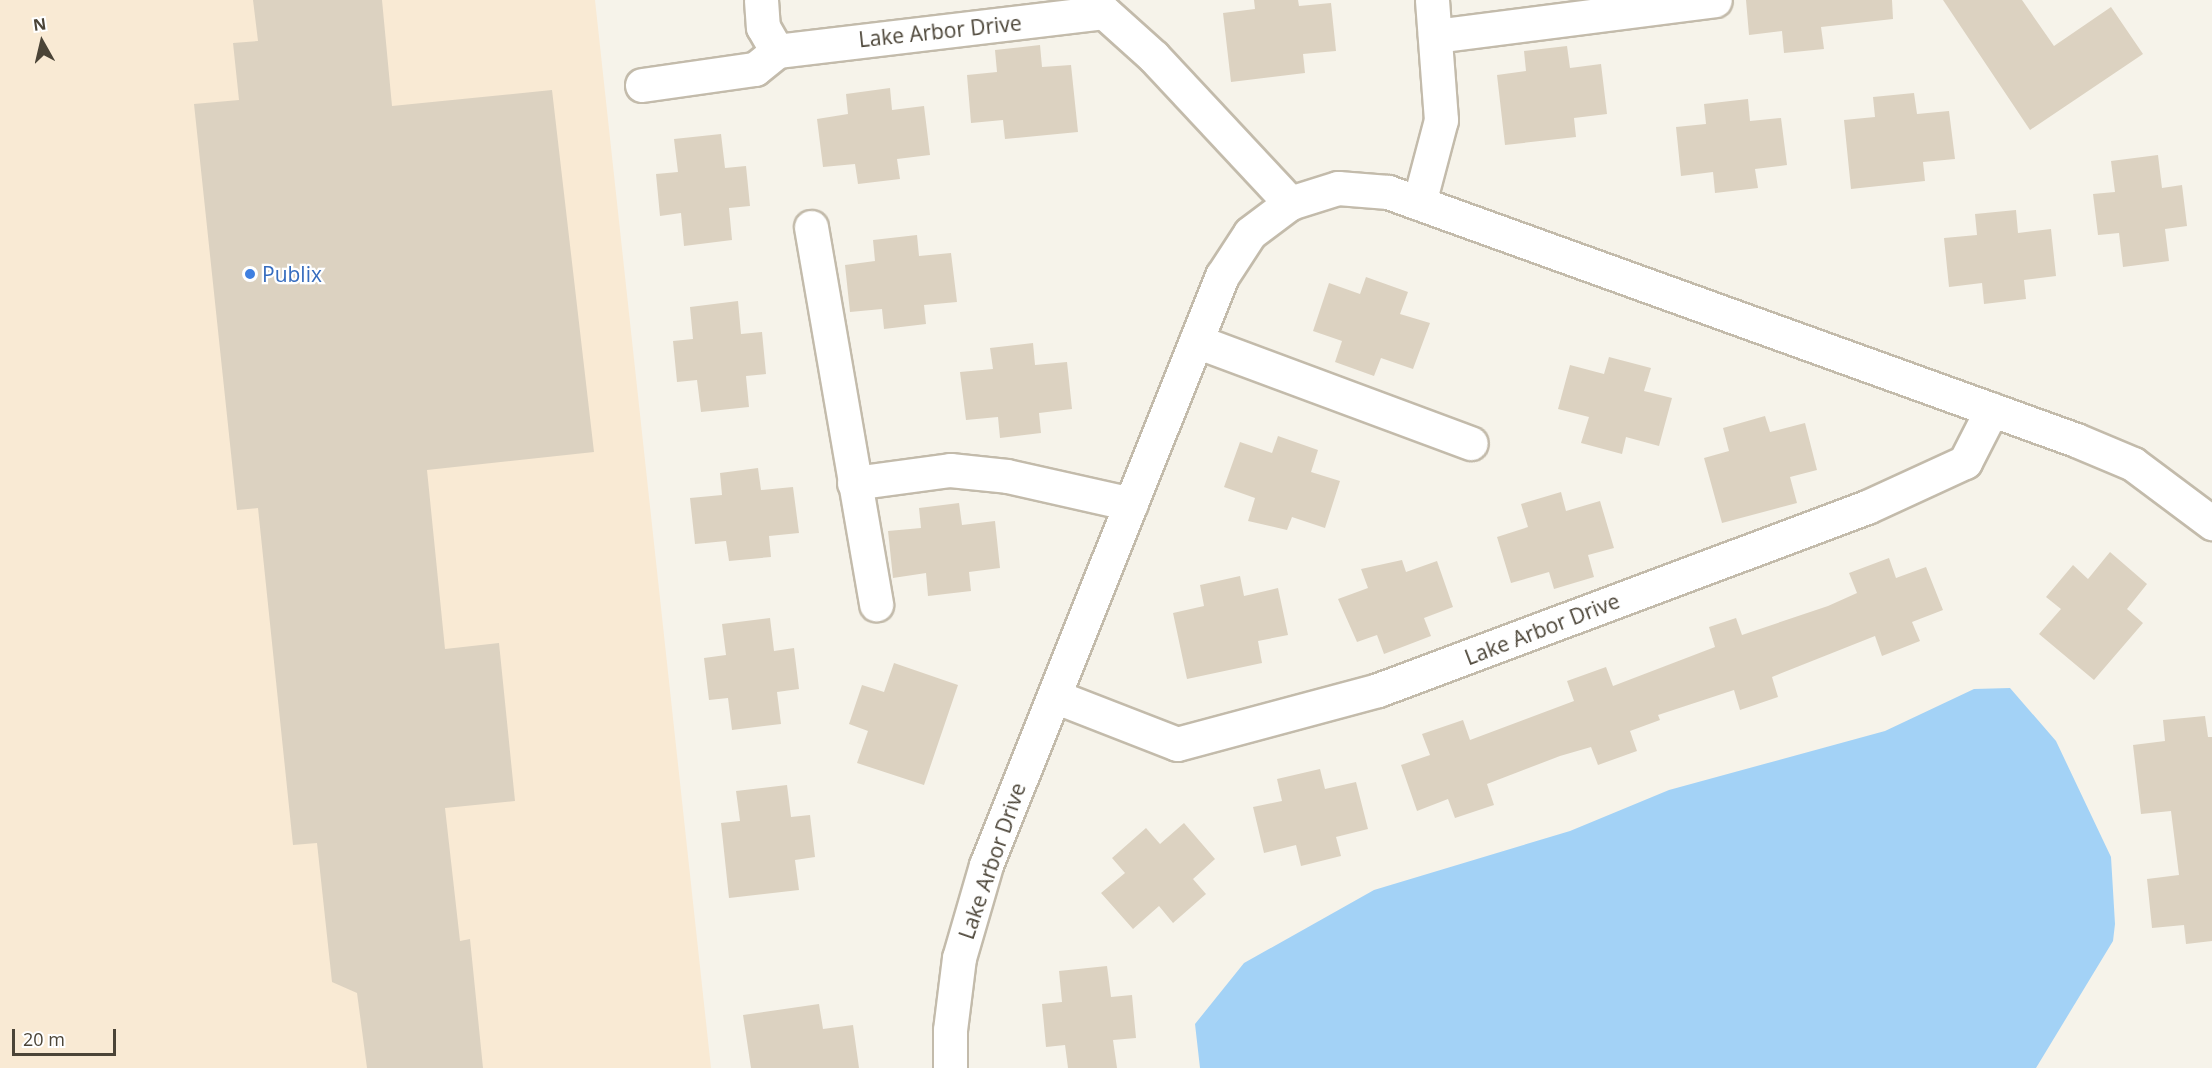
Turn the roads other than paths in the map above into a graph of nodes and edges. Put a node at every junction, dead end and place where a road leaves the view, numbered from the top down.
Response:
1 (760, 0) edge
2 (1432, 0) edge
3 (1715, 0) edge
4 (1104, 6) edge
5 (1436, 36) junction
6 (777, 51) junction
7 (642, 85) dead end
8 (1290, 203) junction
9 (1419, 203) junction
10 (811, 227) dead end
11 (1196, 340) junction
12 (1992, 409) junction
13 (1471, 443) dead end
14 (854, 483) junction
15 (1131, 504) junction
16 (2212, 524) edge
17 (876, 604) dead end
18 (1054, 696) junction
19 (950, 1068) edge

1 - 6 street
2 - 5 street
3 - 5 street
4 - 6 street, Lake Arbor Drive
4 - 8 street, Lake Arbor Drive
5 - 9 street
6 - 7 street
8 - 9 street, Lake Arbor Drive
8 - 11 street, Lake Arbor Drive
9 - 12 street, Lake Arbor Drive
10 - 14 street
11 - 13 street
11 - 15 street, Lake Arbor Drive
12 - 16 street, Lake Arbor Drive
12 - 18 street, Lake Arbor Drive
14 - 15 street
14 - 17 street
15 - 18 street, Lake Arbor Drive
18 - 19 street, Lake Arbor Drive

